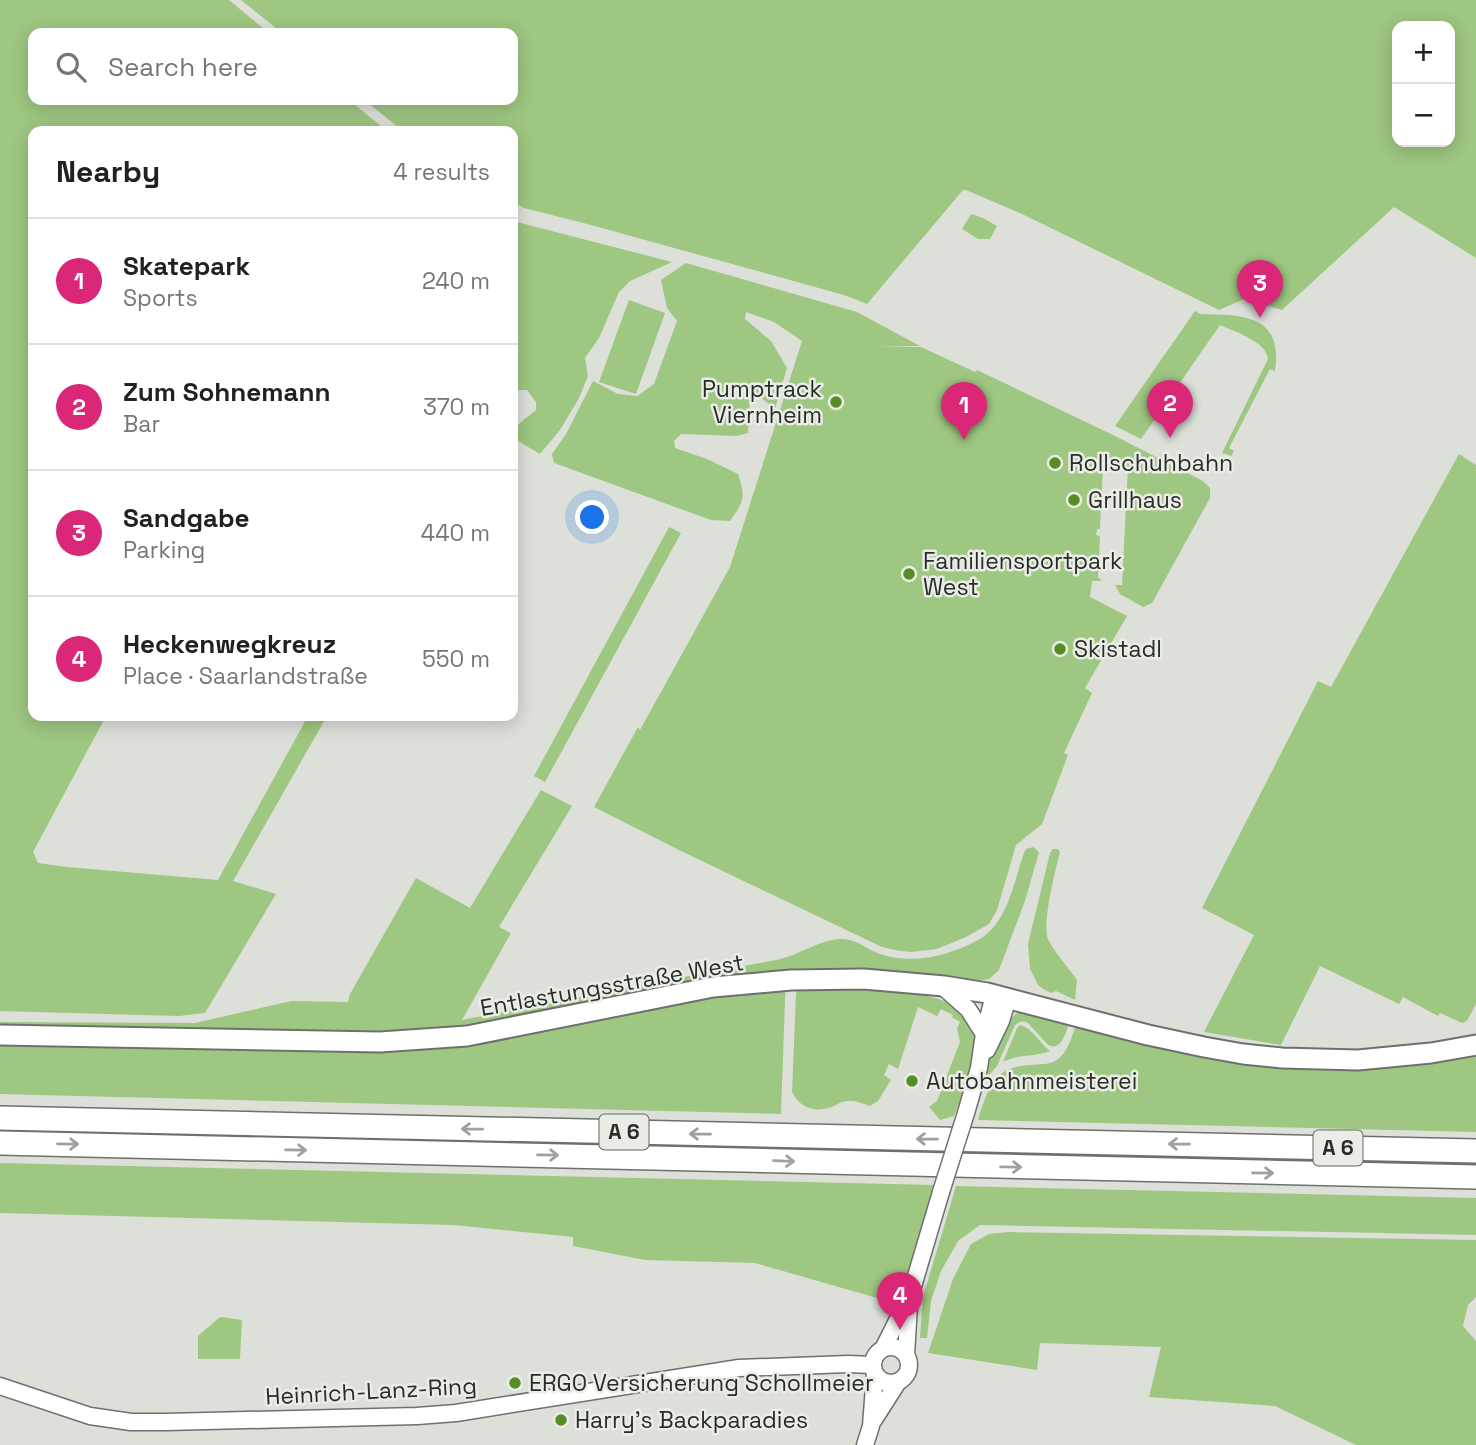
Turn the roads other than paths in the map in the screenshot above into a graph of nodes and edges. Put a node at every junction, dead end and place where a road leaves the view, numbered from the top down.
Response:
1 (942, 986) junction
2 (1001, 996) junction
3 (984, 1034) junction
4 (0, 1035) edge
5 (1476, 1045) edge
6 (979, 1068) junction
7 (0, 1118) edge
8 (0, 1143) edge
9 (1476, 1151) edge
10 (1476, 1177) edge
11 (911, 1293) junction
12 (883, 1349) junction
13 (906, 1355) junction
14 (874, 1369) junction
15 (898, 1382) junction
16 (0, 1386) edge
17 (871, 1426) junction
18 (865, 1445) edge

1 - 2 main road, Entlastungsstraße West
1 - 3 street
1 - 4 main road, Entlastungsstraße West
2 - 3 street
2 - 5 main road, Entlastungsstraße West
2 - 6 street
3 - 6 street
6 - 11 street, bridge
9 -> 7 highway, A 6
8 -> 10 highway, A 6
11 - 12 street
11 - 13 street
12 - 13 street
12 - 14 street
13 - 15 street
14 - 15 street
14 - 16 street, Heinrich-Lanz-Ring
14 - 17 street
15 - 17 street
17 - 18 street

